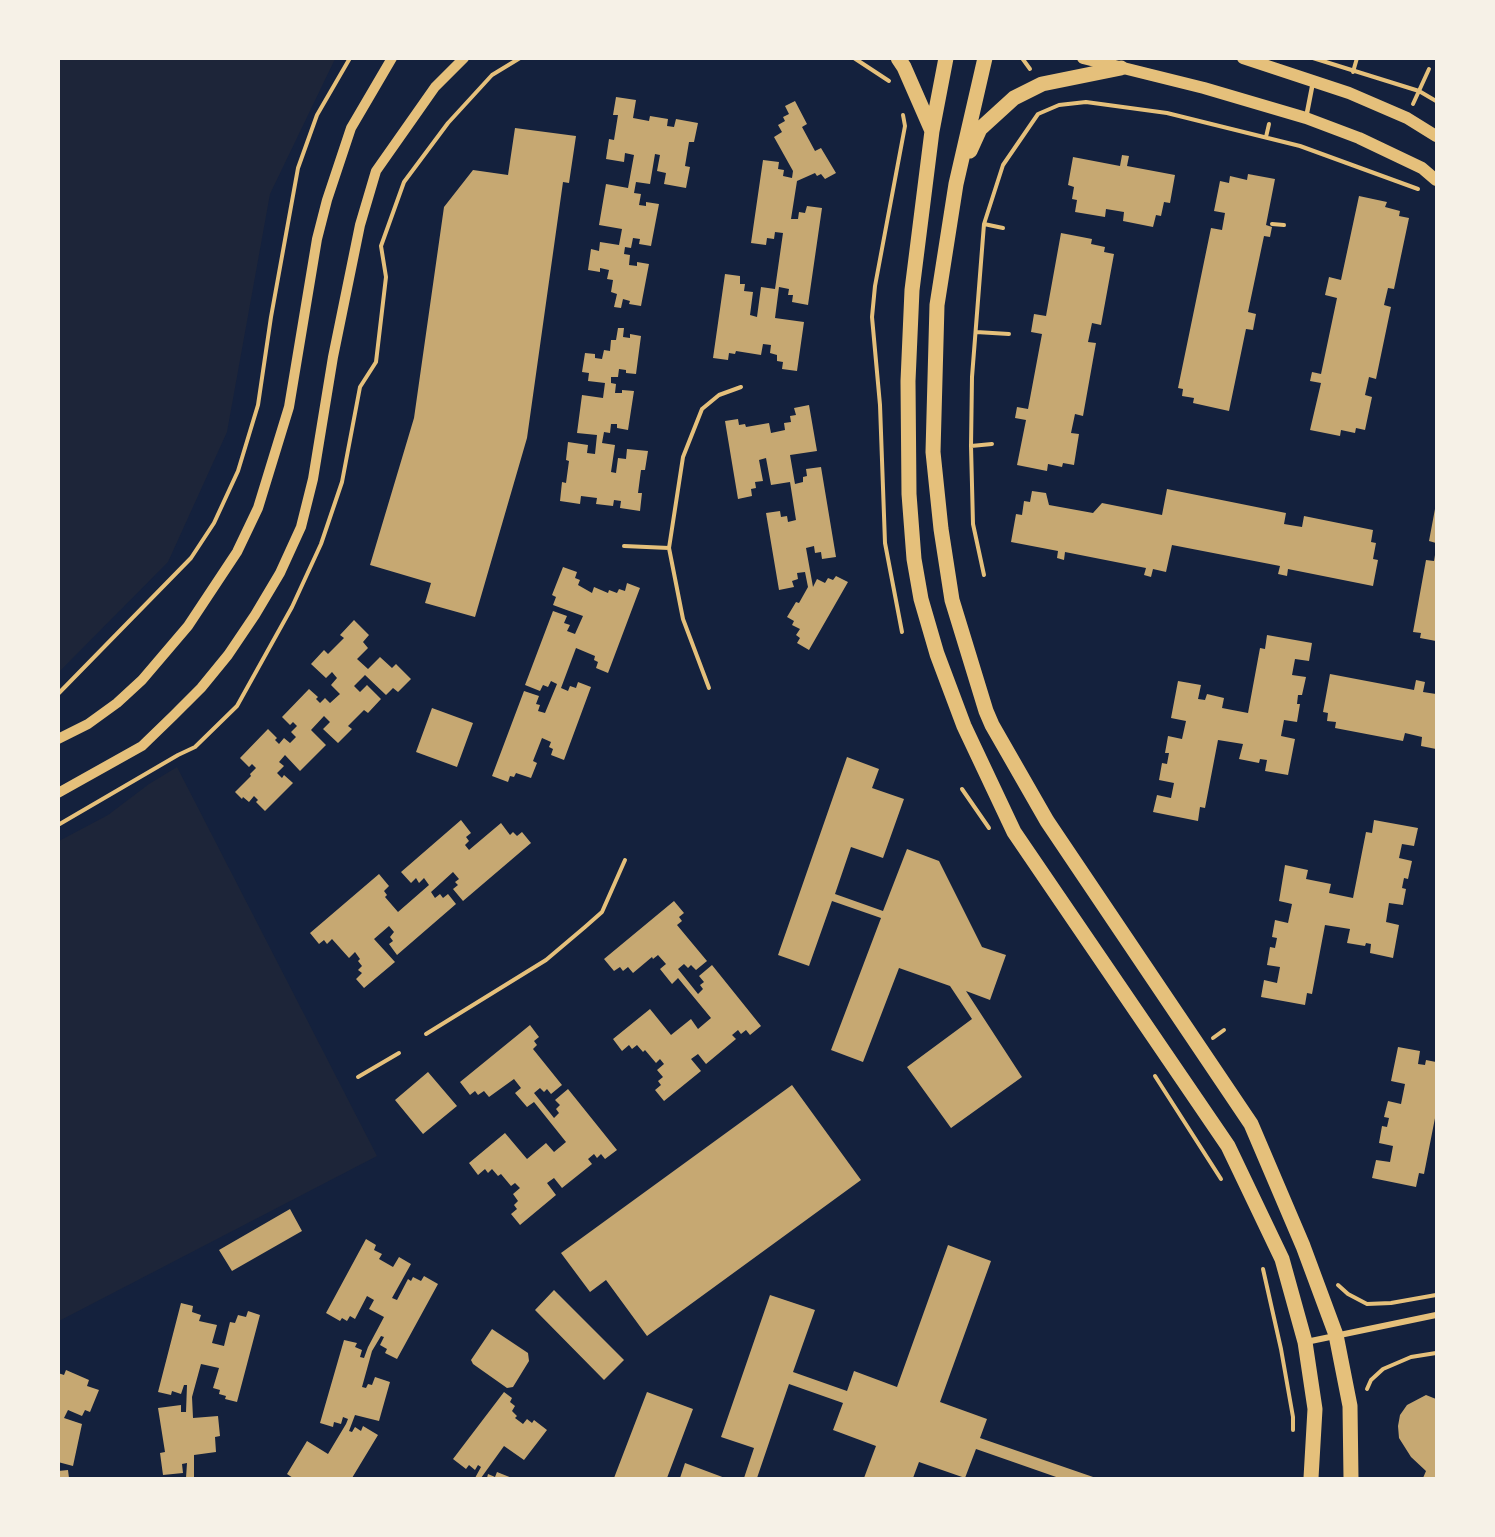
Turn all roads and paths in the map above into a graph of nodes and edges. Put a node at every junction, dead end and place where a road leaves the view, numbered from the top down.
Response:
1 (350, 58) edge
2 (392, 58) edge
3 (464, 58) edge
4 (520, 58) edge
5 (854, 58) edge
6 (898, 58) edge
7 (946, 58) edge
8 (985, 58) edge
9 (1083, 58) edge
10 (1242, 58) edge
11 (1313, 58) edge
12 (1357, 58) edge
13 (1121, 68) junction
14 (1429, 69) dead end
15 (1354, 71) junction
16 (1314, 81) junction
17 (892, 85) dead end
18 (1419, 91) junction
19 (1437, 101) edge
20 (900, 104) dead end
21 (1306, 118) junction
22 (932, 131) junction
23 (1437, 136) edge
24 (1437, 180) edge
25 (956, 184) junction
26 (1419, 189) dead end
27 (984, 224) junction
28 (1272, 224) dead end
29 (1284, 225) dead end
30 (1003, 228) dead end
31 (976, 332) junction
32 (1009, 334) dead end
33 (741, 387) dead end
34 (992, 444) dead end
35 (971, 446) junction
36 (342, 482) dead end
37 (624, 546) dead end
38 (669, 548) junction
39 (984, 575) dead end
40 (902, 632) dead end
41 (709, 688) dead end
42 (58, 694) edge
43 (58, 739) edge
44 (962, 789) dead end
45 (58, 793) edge
46 (996, 837) dead end
47 (625, 860) dead end
48 (426, 1034) dead end
49 (399, 1053) dead end
50 (1152, 1071) dead end
51 (358, 1077) dead end
52 (1222, 1180) dead end
53 (1262, 1266) dead end
54 (1330, 1278) dead end
55 (1437, 1295) edge
56 (1437, 1315) edge
57 (1336, 1335) junction
58 (1305, 1342) junction
59 (1437, 1353) edge
60 (1365, 1392) dead end
61 (1293, 1438) dead end
62 (1311, 1479) edge
63 (1351, 1479) edge

1 - 42 path
2 - 43 street
3 - 45 street
4 - 36 path
5 - 17 path
6 - 22 main road
7 - 22 main road
8 - 25 main road
9 - 13 main road
10 - 16 main road
11 - 15 path
12 - 15 path
13 - 21 main road
13 - 25 main road
14 - 18 path
15 - 18 path
16 - 21 lane
16 - 23 main road
18 - 19 path
20 - 40 path
21 - 24 main road
22 - 58 main road
25 - 57 main road
26 - 27 path
27 - 30 path
27 - 31 path
28 - 29 path
31 - 32 path
31 - 35 path
33 - 38 path
34 - 35 path
35 - 39 path
37 - 38 path
38 - 41 path
44 - 46 path
47 - 48 path
49 - 51 path
50 - 52 path
53 - 61 path
54 - 55 path
56 - 57 street
57 - 58 street
57 - 63 main road
58 - 62 main road
59 - 60 path

